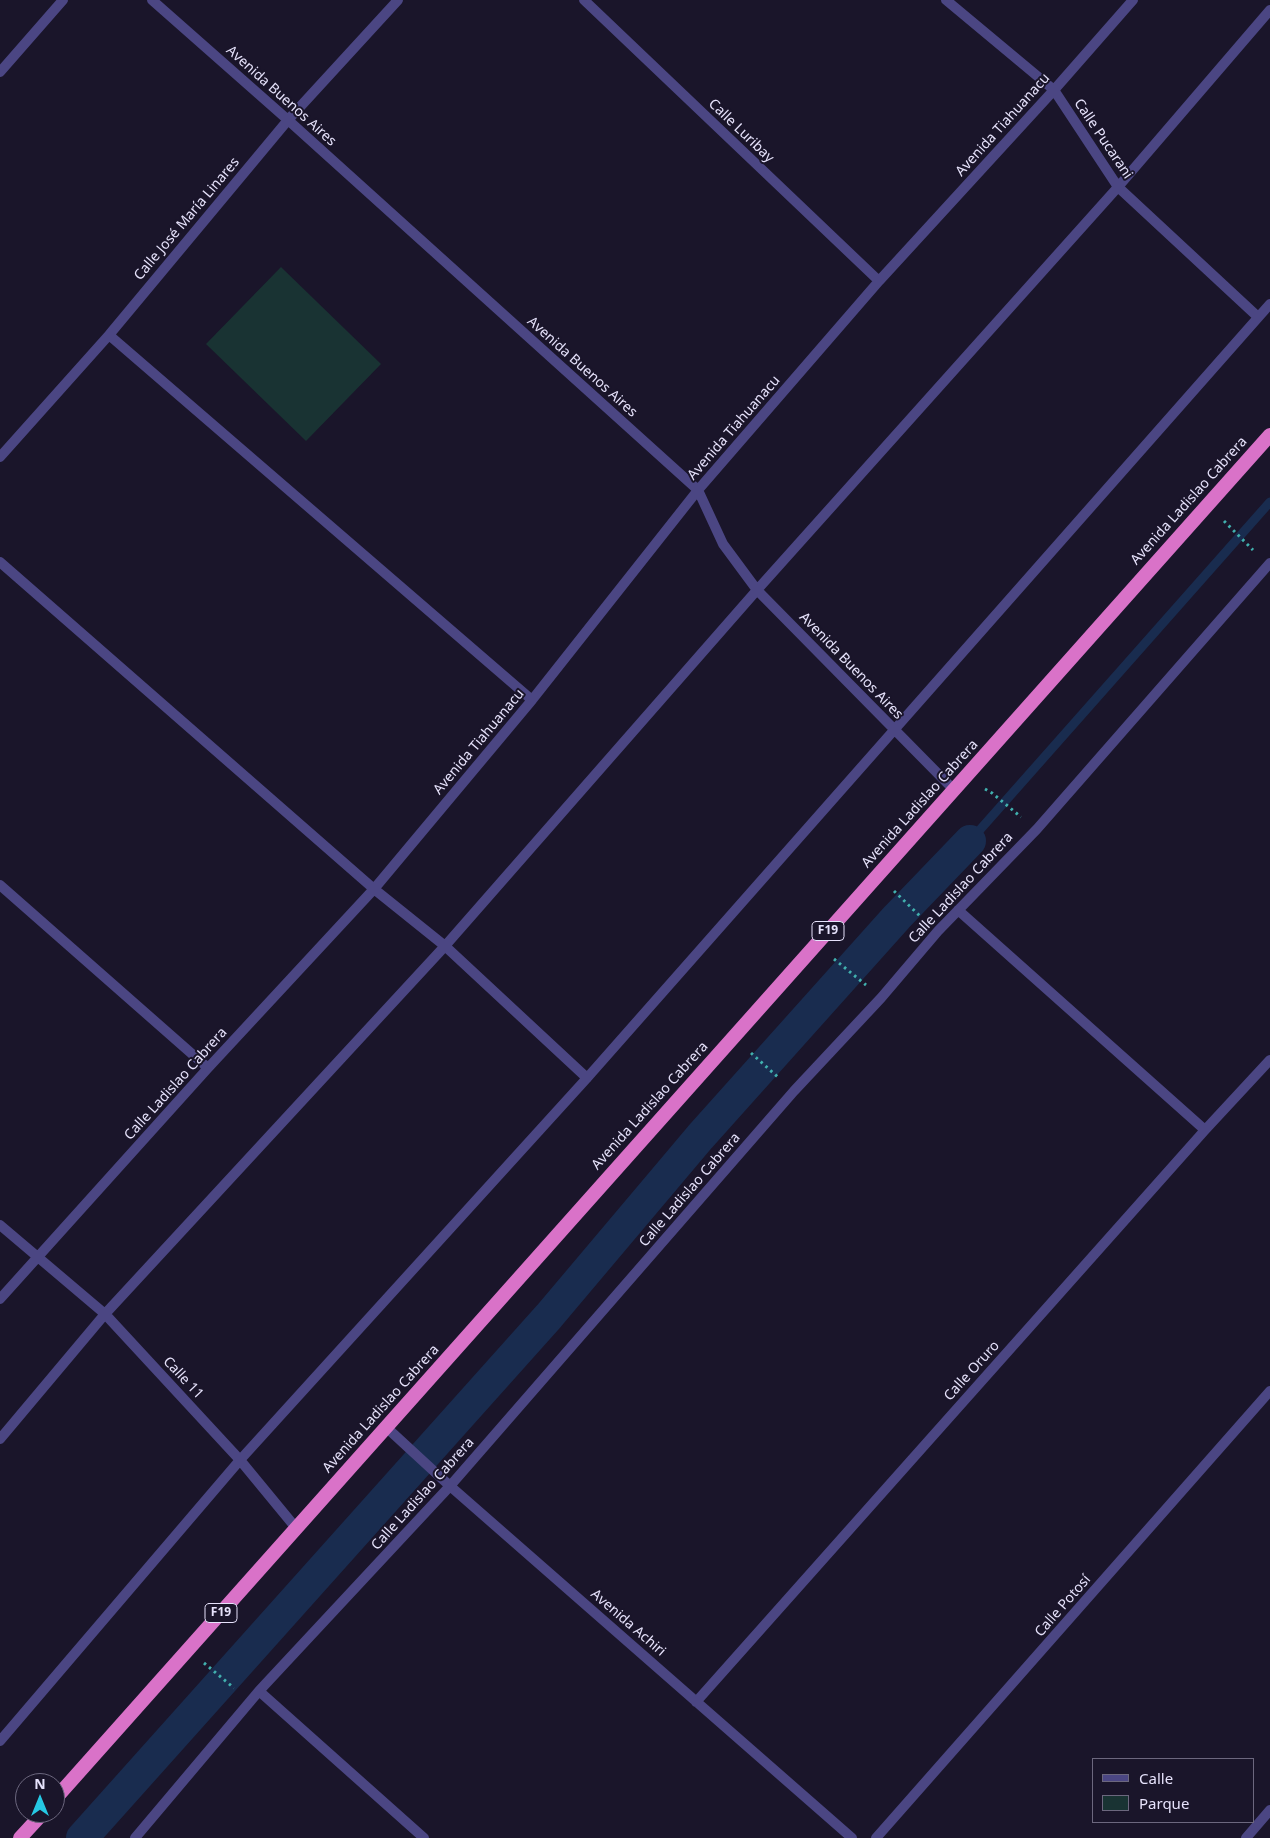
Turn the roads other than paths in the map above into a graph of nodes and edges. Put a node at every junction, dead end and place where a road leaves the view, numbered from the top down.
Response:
1 (63, 0) edge
2 (152, 0) edge
3 (398, 0) edge
4 (584, 0) edge
5 (946, 0) edge
6 (1133, 0) edge
7 (1270, 10) edge
8 (0, 72) edge
9 (1054, 90) junction
10 (288, 120) junction
11 (1118, 187) junction
12 (879, 281) junction
13 (1270, 304) edge
14 (1258, 317) junction
15 (109, 335) junction
16 (1270, 435) edge
17 (0, 457) edge
18 (698, 490) junction
19 (0, 562) edge
20 (1270, 563) edge
21 (757, 590) junction
22 (532, 700) junction
23 (894, 730) junction
24 (954, 790) junction
25 (0, 885) edge
26 (374, 889) junction
27 (958, 910) junction
28 (445, 946) junction
29 (1270, 1060) edge
30 (208, 1068) junction
31 (587, 1078) junction
32 (1205, 1130) junction
33 (0, 1225) edge
34 (38, 1257) junction
35 (0, 1299) edge
36 (105, 1314) junction
37 (1270, 1391) edge
38 (386, 1428) junction
39 (0, 1439) edge
40 (240, 1460) junction
41 (450, 1486) junction
42 (296, 1528) junction
43 (260, 1691) junction
44 (696, 1702) junction
45 (0, 1741) edge
46 (65, 1788) edge
47 (1270, 1810) edge
48 (34, 1823) edge
49 (20, 1838) edge
50 (135, 1838) edge
51 (424, 1838) edge
52 (852, 1838) edge
53 (876, 1838) edge
54 (1246, 1838) edge

1 - 8 street
2 - 10 street, Avenida Buenos Aires
3 - 10 street, Calle José María Linares
4 - 12 street, Calle Luribay
5 - 9 street, Calle Pucarani
6 - 9 street, Avenida Tiahuanacu
7 - 11 street
9 - 11 street, Calle Pucarani
9 - 12 street, Avenida Tiahuanacu
10 - 15 street, Calle José María Linares
10 - 18 street, Avenida Buenos Aires
11 - 14 street, Calle Pucarani
11 - 21 street
12 - 18 street, Avenida Tiahuanacu
13 - 14 street
14 - 23 street
15 - 17 street, Calle José María Linares
15 - 22 street
16 - 24 highway, Avenida Ladislao Cabrera / F19
18 - 21 street, Avenida Buenos Aires
18 - 22 street, Avenida Tiahuanacu
19 - 26 street
20 - 27 street, Calle Ladislao Cabrera
21 - 23 street, Avenida Buenos Aires
21 - 28 street
22 - 26 street, Avenida Tiahuanacu
23 - 24 street, Avenida Buenos Aires
23 - 31 street
24 - 38 highway, Avenida Ladislao Cabrera / F19
25 - 30 street
26 - 28 street
26 - 30 street, Calle Ladislao Cabrera
27 - 32 street
27 - 41 street, Calle Ladislao Cabrera
28 - 31 street
28 - 36 street
29 - 32 street, Calle Oruro
30 - 34 street, Calle Ladislao Cabrera
31 - 40 street
32 - 44 street, Calle Oruro
33 - 34 street, Calle 11
34 - 35 street, Calle Ladislao Cabrera
34 - 36 street, Calle 11
36 - 39 street
36 - 40 street, Calle 11
37 - 53 street, Calle Potosí
38 - 41 street, Avenida Achiri
38 - 42 highway, Avenida Ladislao Cabrera / F19
40 - 42 street, Calle 11
40 - 45 street
41 - 43 street, Calle Ladislao Cabrera
41 - 44 street, Avenida Achiri
42 - 46 highway, Avenida Ladislao Cabrera / F19
43 - 50 street, Calle Ladislao Cabrera
43 - 51 street
44 - 52 street, Avenida Achiri
47 - 54 street
48 - 49 highway

